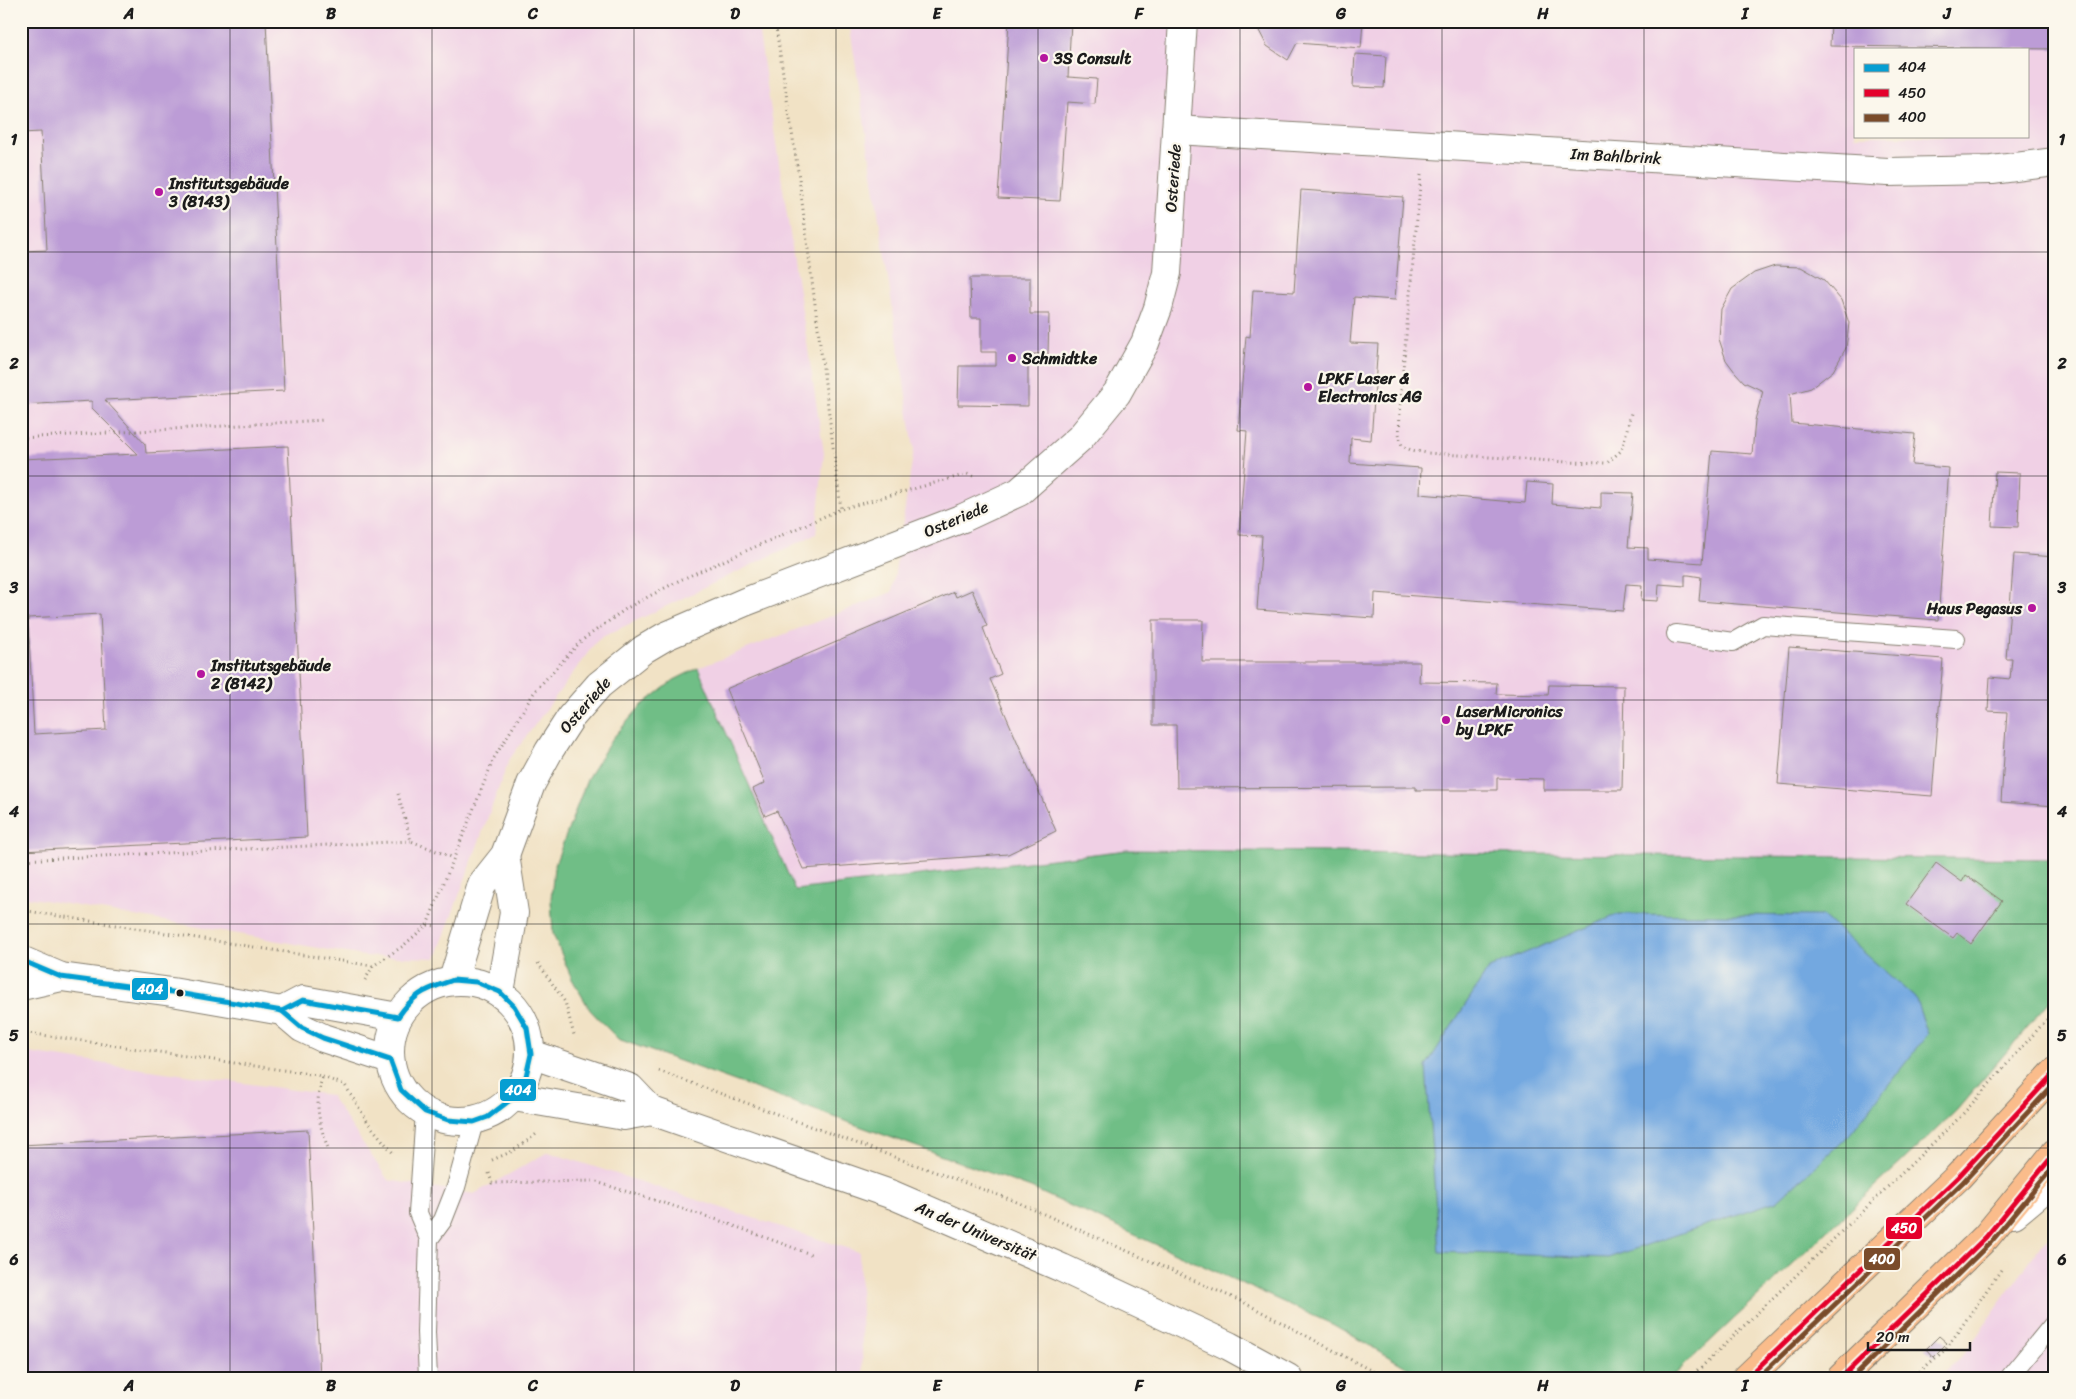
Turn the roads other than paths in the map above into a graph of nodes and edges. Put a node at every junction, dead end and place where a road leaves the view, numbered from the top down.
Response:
1 (1183, 21) edge
2 (1176, 130) junction
3 (2055, 162) edge
4 (1676, 634) dead end
5 (1956, 639) dead end
6 (505, 855) junction
7 (21, 960) edge
8 (61, 977) junction
9 (453, 980) junction
10 (21, 986) edge
11 (500, 992) junction
12 (282, 1011) junction
13 (398, 1016) junction
14 (531, 1054) junction
15 (390, 1060) junction
16 (2055, 1072) edge
17 (514, 1097) junction
18 (652, 1111) junction
19 (426, 1112) junction
20 (474, 1122) junction
21 (2055, 1153) edge
22 (2055, 1180) edge
23 (1986, 1237) junction
24 (429, 1239) junction
25 (2055, 1322) edge
26 (428, 1378) edge
27 (1288, 1378) edge
28 (1747, 1378) edge
29 (1841, 1378) edge
30 (2009, 1378) edge

1 - 2 street, Osteriede
2 - 3 street, Im Bahlbrink
2 - 6 street, Osteriede
4 - 5 lane
6 - 9 street, Osteriede
6 - 11 street, Osteriede
7 - 8 street
8 - 10 street
8 - 12 street
9 - 11 street
9 - 13 street
11 - 14 street
12 - 13 street
12 - 15 street
13 - 15 street
14 - 17 street
14 - 18 street, An der Universität
15 - 19 street
16 - 28 main road
17 - 18 street, An der Universität
17 - 20 street
18 - 27 street, An der Universität
19 - 20 street
19 - 24 lane
20 - 24 lane
21 - 23 main road
22 - 23 street
23 - 29 main road
24 - 26 lane
25 - 30 lane

